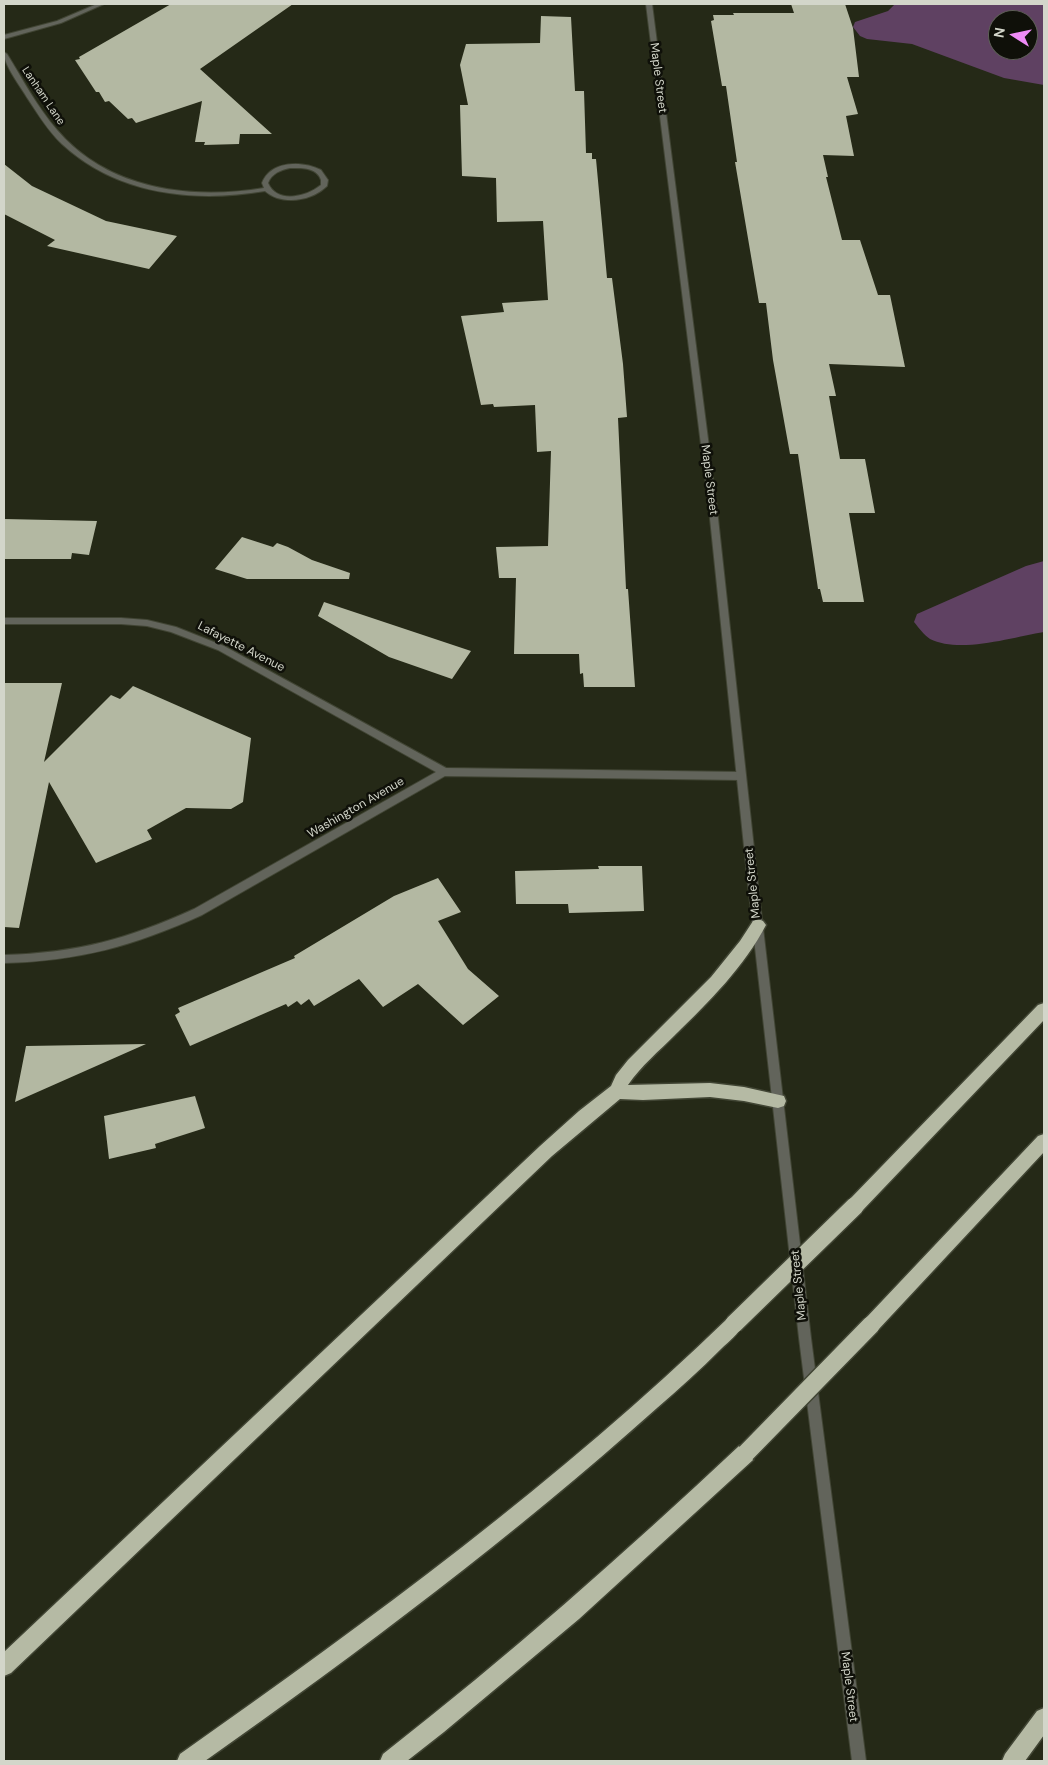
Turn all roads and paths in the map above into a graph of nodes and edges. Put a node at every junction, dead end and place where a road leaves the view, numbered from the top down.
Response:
1 (101, 4) edge
2 (649, 4) edge
3 (4, 37) edge
4 (4, 54) edge
5 (267, 189) junction
6 (4, 621) edge
7 (444, 772) junction
8 (741, 776) junction
9 (758, 925) junction
10 (4, 959) edge
11 (1044, 1010) edge
12 (617, 1092) junction
13 (778, 1101) junction
14 (1044, 1141) edge
15 (4, 1666) edge
16 (1044, 1718) edge
17 (187, 1761) edge
18 (390, 1761) edge
19 (859, 1761) edge
20 (1012, 1761) edge

1 - 3 street
2 - 8 street, Maple Street
4 - 5 street, Lanham Lane
5 - 5 street, Lanham Lane
6 - 7 street, Lafayette Avenue
7 - 8 street
7 - 10 street, Washington Avenue
8 - 9 street, Maple Street
9 - 12 highway
9 - 13 street, Maple Street
11 - 17 highway, bridge
12 - 13 highway
12 - 15 highway
13 - 19 street, Maple Street
14 - 18 highway, bridge
16 - 20 highway

